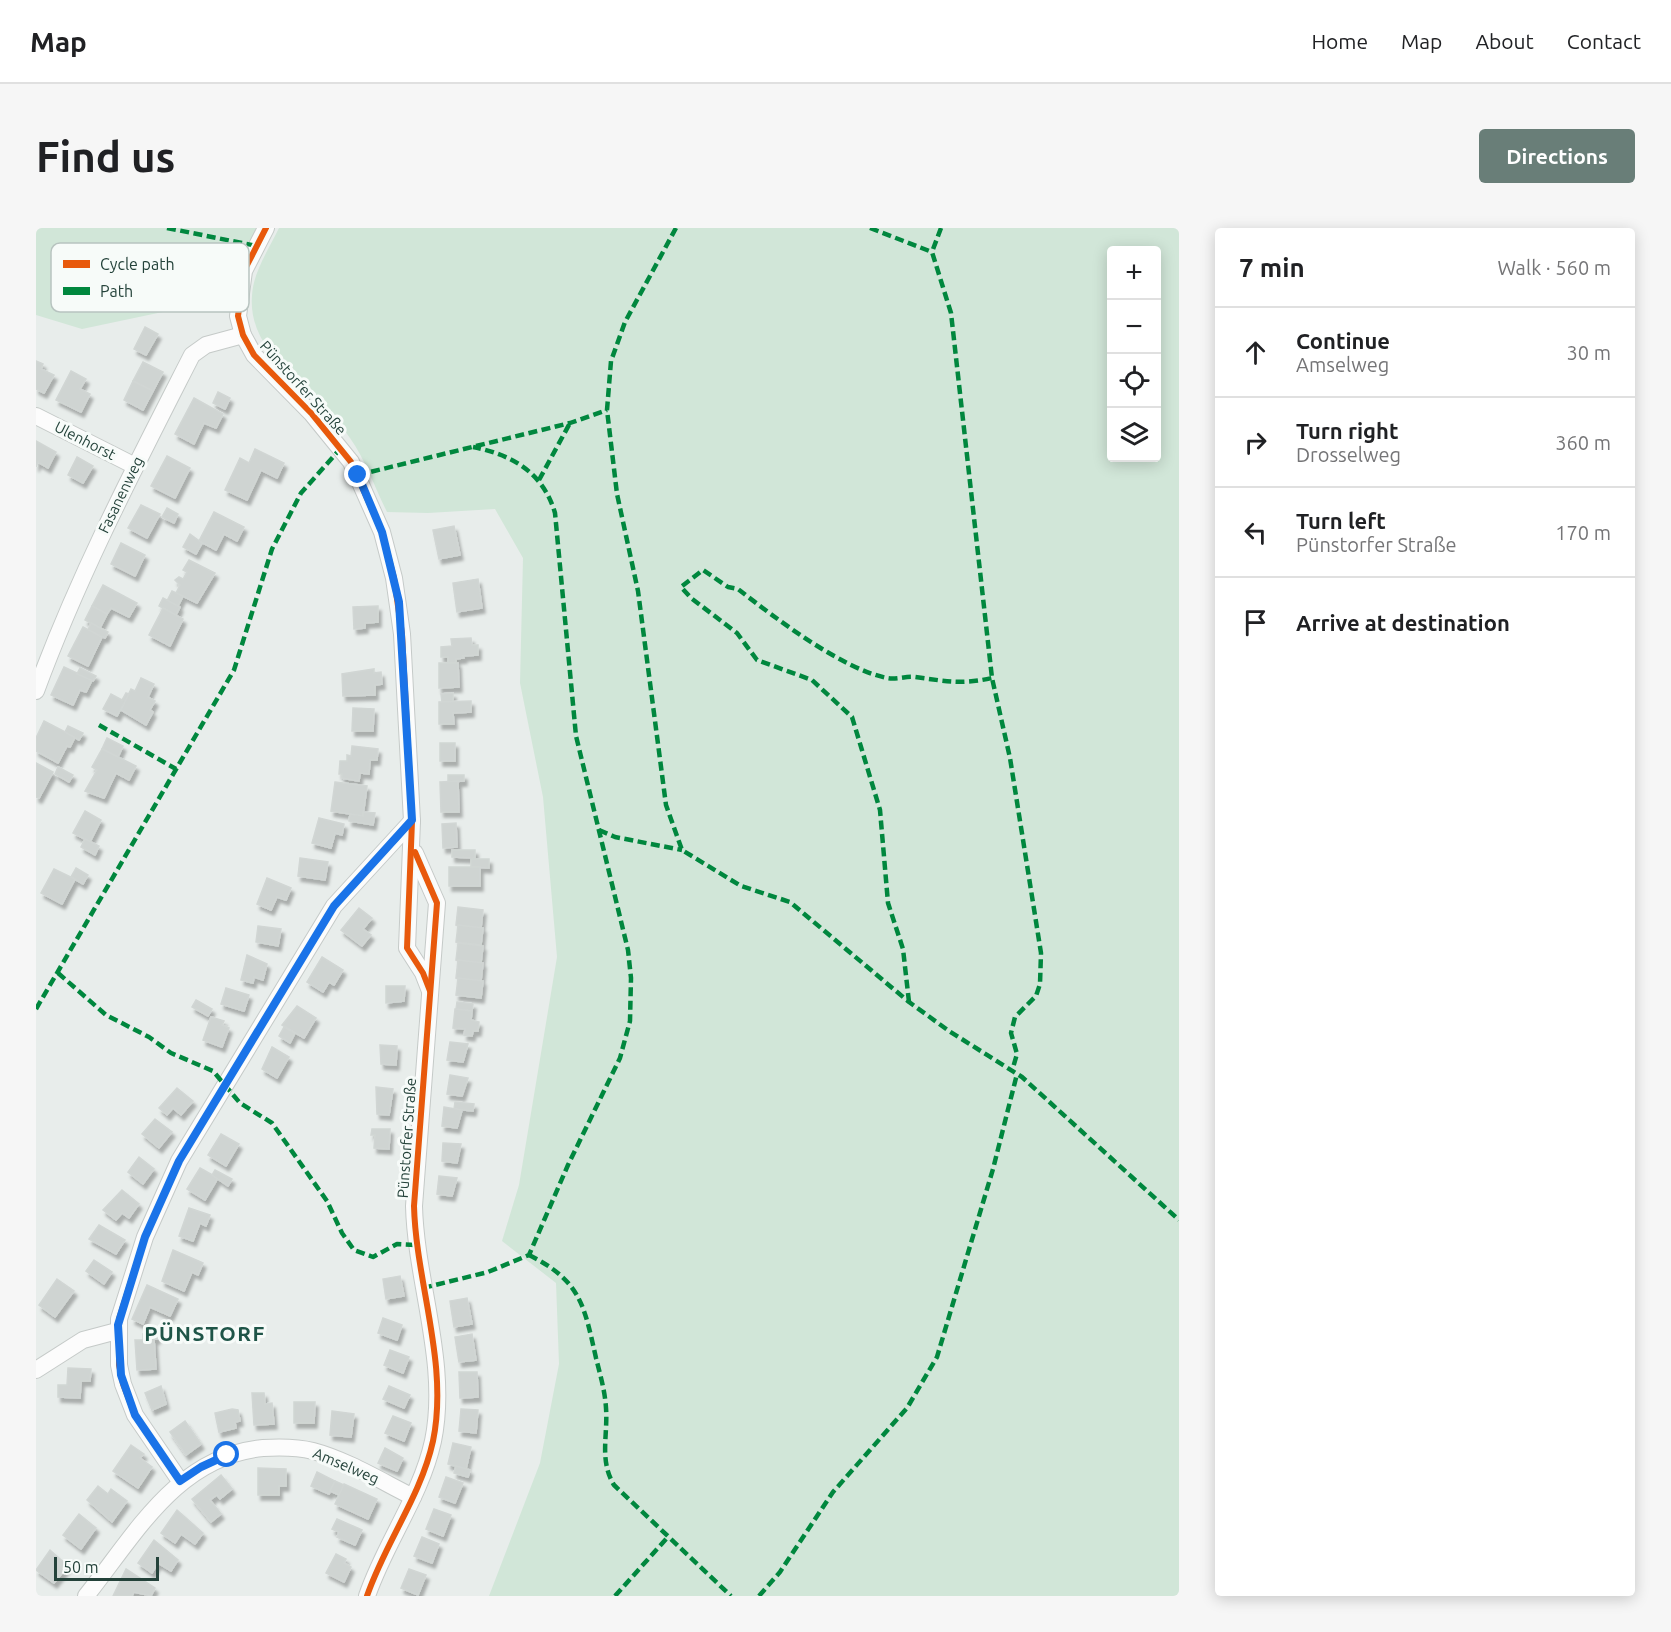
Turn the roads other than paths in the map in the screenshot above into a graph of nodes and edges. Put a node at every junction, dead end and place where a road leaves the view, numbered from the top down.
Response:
1 (266, 228) edge
2 (249, 261) edge
3 (239, 312) edge
4 (243, 335) junction
5 (36, 416) edge
6 (135, 466) junction
7 (36, 691) edge
8 (412, 820) junction
9 (412, 846) junction
10 (430, 991) junction
11 (117, 1331) junction
12 (36, 1370) edge
13 (180, 1481) junction
14 (413, 1497) junction
15 (86, 1596) edge
16 (367, 1596) edge

1 - 2 street, Pünstorfer Straße
3 - 4 street, Pünstorfer Straße
4 - 6 street, Fasanenweg
4 - 8 street, Pünstorfer Straße
5 - 6 street, Ulenhorst
6 - 7 street, Fasanenweg
8 - 9 street, Pünstorfer Straße
8 - 11 street
9 - 10 street, Pünstorfer Straße
9 - 10 street, Pünstorfer Straße
10 - 14 street, Pünstorfer Straße
11 - 12 street
11 - 13 street
13 - 14 street, Amselweg
13 - 15 street, Amselweg
14 - 16 street, Pünstorfer Straße

